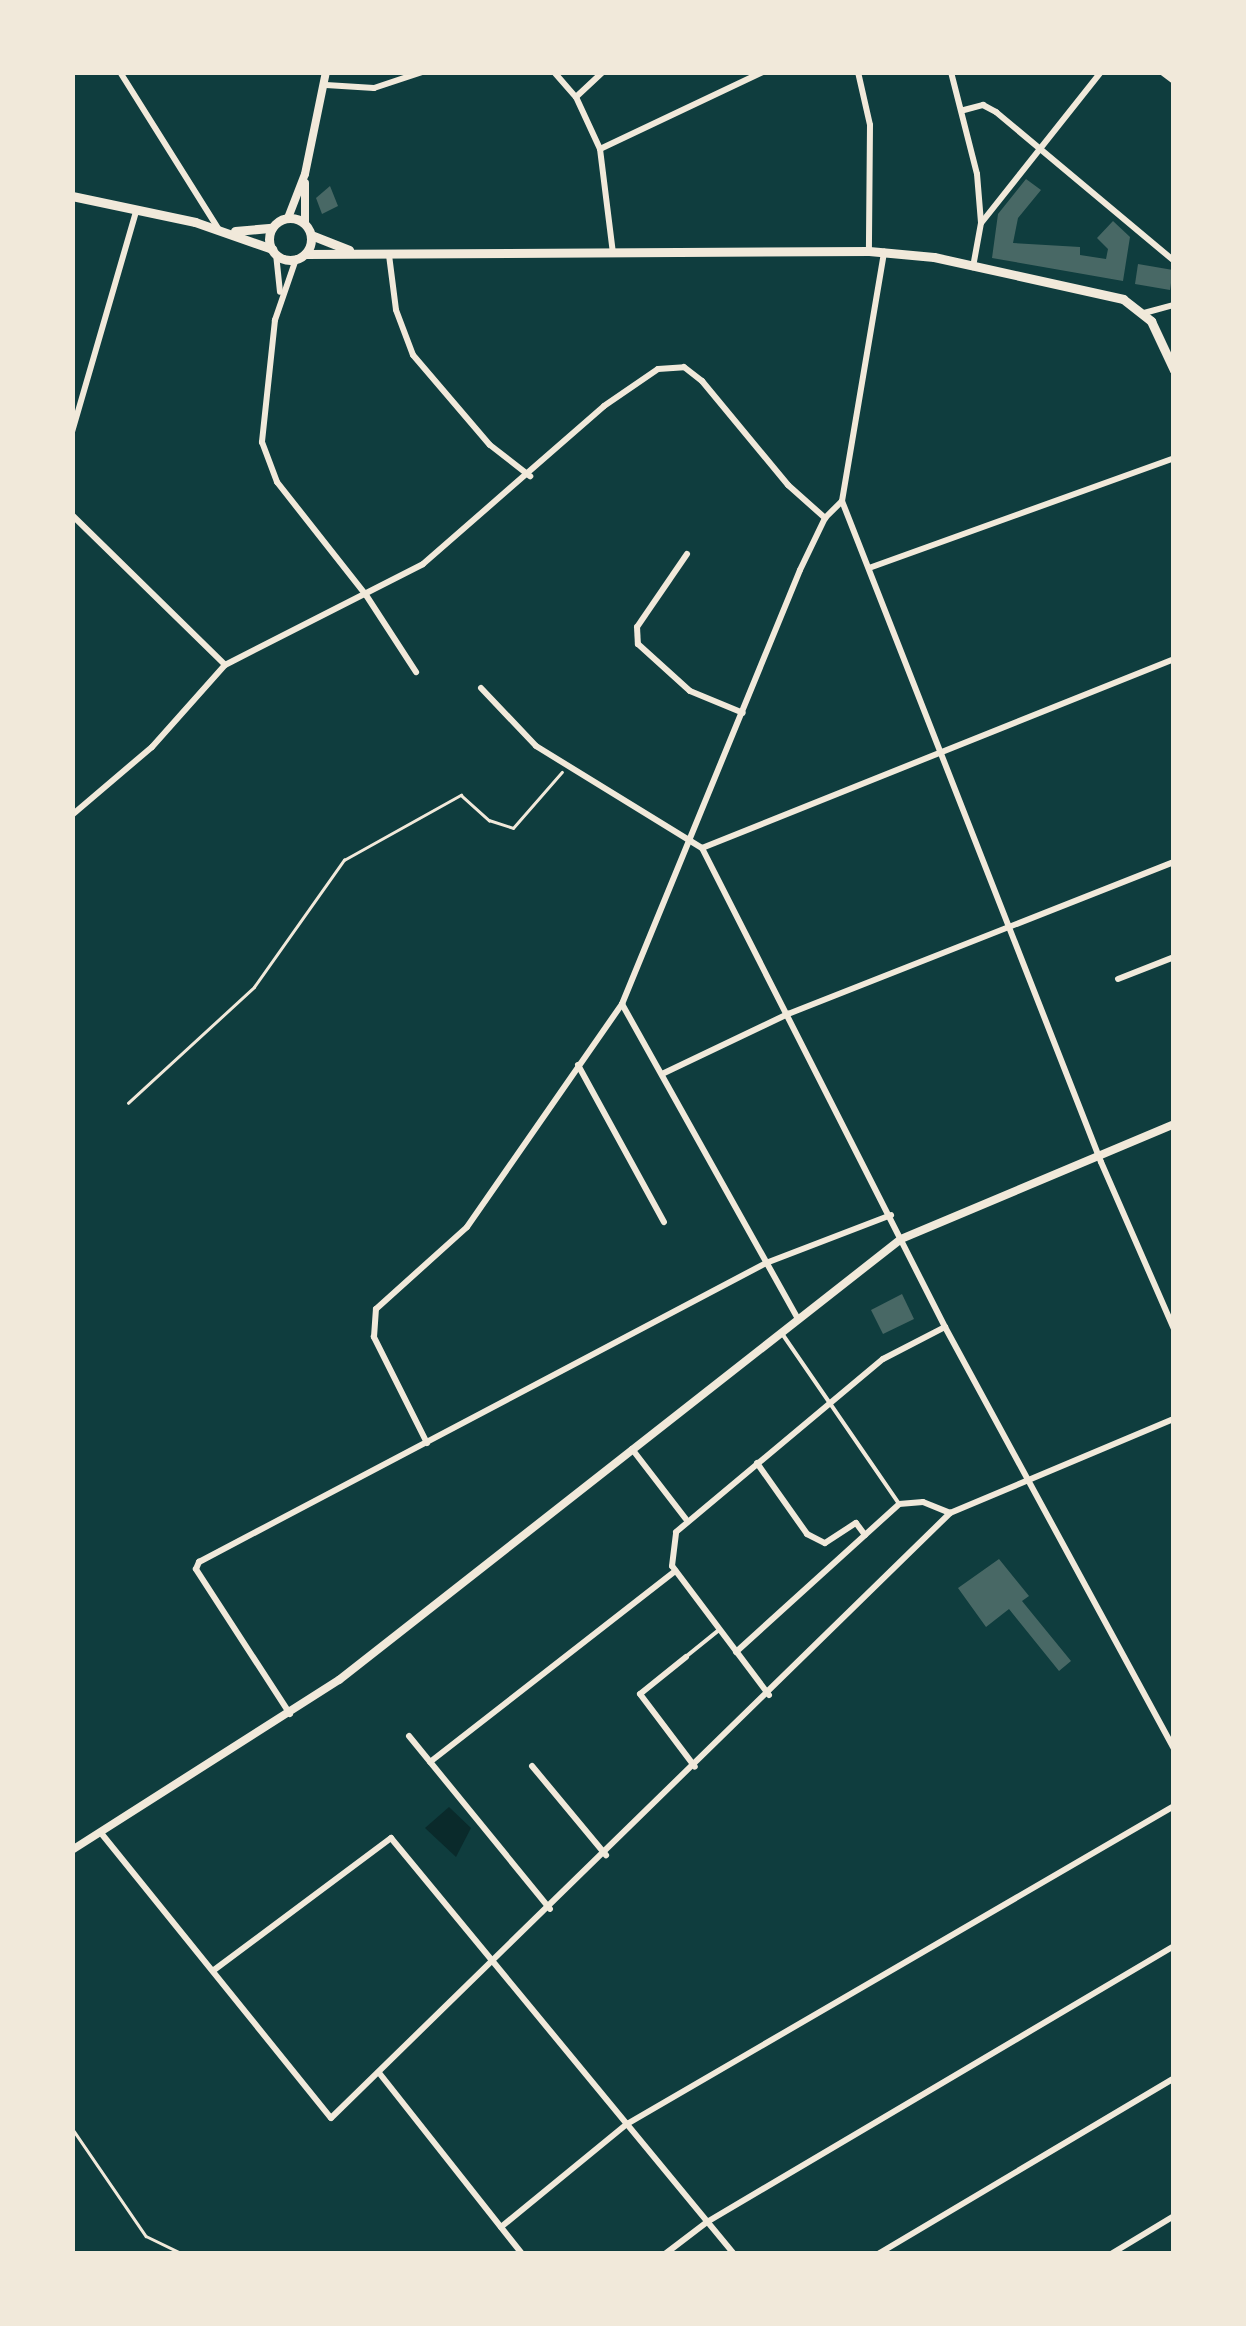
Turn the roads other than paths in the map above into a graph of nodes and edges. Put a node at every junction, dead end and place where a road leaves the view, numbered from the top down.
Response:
1 (120, 72) edge
2 (326, 72) edge
3 (422, 72) edge
4 (554, 72) edge
5 (603, 72) edge
6 (763, 72) edge
7 (858, 72) edge
8 (951, 72) edge
9 (1100, 72) edge
10 (1162, 72) edge
11 (1174, 81) edge
12 (326, 84) junction
13 (576, 97) junction
14 (964, 110) junction
15 (1040, 148) junction
16 (600, 150) junction
17 (305, 174) junction
18 (72, 196) edge
19 (136, 210) junction
20 (288, 218) junction
21 (305, 223) junction
22 (981, 223) junction
23 (272, 228) junction
24 (222, 230) junction
25 (311, 235) junction
26 (274, 251) junction
27 (869, 251) junction
28 (356, 252) junction
29 (884, 252) junction
30 (613, 253) junction
31 (389, 255) junction
32 (300, 256) junction
33 (1174, 260) edge
34 (973, 268) junction
35 (281, 298) junction
36 (1174, 305) edge
37 (1144, 313) junction
38 (1174, 370) edge
39 (72, 432) edge
40 (1174, 458) edge
41 (530, 476) junction
42 (842, 501) junction
43 (72, 516) edge
44 (825, 518) junction
45 (687, 554) dead end
46 (869, 568) junction
47 (366, 594) junction
48 (1174, 659) edge
49 (225, 665) junction
50 (416, 672) dead end
51 (480, 688) dead end
52 (742, 713) junction
53 (942, 750) junction
54 (72, 815) edge
55 (693, 843) junction
56 (702, 848) junction
57 (1174, 862) edge
58 (1010, 926) junction
59 (1174, 958) edge
60 (1118, 979) dead end
61 (622, 1004) junction
62 (788, 1014) junction
63 (578, 1064) junction
64 (662, 1074) junction
65 (1174, 1124) edge
66 (1099, 1154) junction
67 (891, 1215) junction
68 (664, 1222) dead end
69 (902, 1239) junction
70 (766, 1263) junction
71 (798, 1319) junction
72 (945, 1327) junction
73 (1174, 1328) edge
74 (781, 1332) junction
75 (835, 1402) junction
76 (1174, 1419) edge
77 (427, 1443) junction
78 (632, 1449) junction
79 (756, 1463) junction
80 (1028, 1480) junction
81 (899, 1504) junction
82 (950, 1514) junction
83 (686, 1519) junction
84 (864, 1535) junction
85 (675, 1571) junction
86 (719, 1630) junction
87 (736, 1652) junction
88 (686, 1657) joint
89 (769, 1694) junction
90 (291, 1715) junction
91 (409, 1736) dead end
92 (1174, 1748) edge
93 (430, 1762) junction
94 (532, 1766) dead end
95 (696, 1767) junction
96 (1174, 1806) edge
97 (101, 1833) junction
98 (72, 1850) edge
99 (606, 1854) junction
100 (550, 1909) junction
101 (1174, 1946) edge
102 (496, 1961) junction
103 (214, 1970) junction
104 (380, 2074) junction
105 (1174, 2078) edge
106 (626, 2124) junction
107 (73, 2128) edge
108 (1174, 2216) edge
109 (707, 2222) junction
110 (501, 2227) junction
111 (182, 2254) edge
112 (522, 2254) edge
113 (665, 2254) edge
114 (734, 2254) edge
115 (878, 2254) edge
116 (1110, 2254) edge

1 - 24 street
2 - 12 main road
3 - 12 street
4 - 13 street
5 - 13 street
6 - 16 street
7 - 27 street
8 - 14 street
9 - 15 street
10 - 11 street
12 - 17 main road
13 - 16 street
14 - 15 street
14 - 22 street
15 - 22 street
15 - 33 street
16 - 30 street
17 - 20 main road
17 - 21 main road
18 - 19 main road
19 - 24 main road
19 - 39 street
20 - 21 main road
20 - 23 main road
21 - 25 main road
22 - 34 street
23 - 24 main road
23 - 26 main road
24 - 26 main road
25 - 28 main road
25 - 32 main road
26 - 32 main road
26 - 35 street
27 - 29 main road
27 - 30 main road
28 - 31 main road
28 - 32 main road
29 - 34 main road
29 - 42 street
30 - 31 main road
31 - 41 street
32 - 35 street
34 - 37 main road
35 - 47 street
36 - 37 street
37 - 38 main road
40 - 46 street
41 - 44 street
41 - 47 street
42 - 44 street
42 - 46 street
43 - 49 street
44 - 52 street
45 - 52 street
46 - 53 street
47 - 49 street
47 - 50 street
48 - 53 street
49 - 54 street
51 - 55 street
52 - 55 street
53 - 56 street
53 - 58 street
55 - 56 street
55 - 61 street
56 - 62 street
57 - 58 street
58 - 62 street
58 - 66 street
59 - 60 street
61 - 63 street
61 - 64 street
62 - 64 street
62 - 67 street
63 - 68 street
63 - 77 street
64 - 70 street
65 - 66 main road
66 - 69 main road
66 - 73 street
67 - 69 street
67 - 70 street
69 - 71 main road
69 - 72 street
70 - 71 street
70 - 77 street
71 - 74 main road
72 - 75 street
72 - 80 street
74 - 75 street
74 - 78 main road
75 - 79 street
75 - 81 street
76 - 80 street
77 - 90 street
78 - 83 street
78 - 90 main road
79 - 83 street
79 - 84 street
80 - 82 street
80 - 92 street
81 - 82 street
81 - 84 street
82 - 89 street
83 - 85 street
84 - 87 street
85 - 86 street
85 - 93 street
86 - 87 street
86 - 88 street
87 - 89 street
88 - 95 street
89 - 95 street
90 - 97 main road
91 - 93 street
93 - 100 street
94 - 99 street
95 - 99 street
96 - 106 street
97 - 98 main road
97 - 103 street
99 - 100 street
100 - 102 street
101 - 109 street
102 - 103 street
102 - 104 street
102 - 106 street
103 - 104 street
104 - 110 street
105 - 115 street
106 - 109 street
106 - 110 street
107 - 111 lane
108 - 116 street
109 - 113 street
109 - 114 street
110 - 112 street

